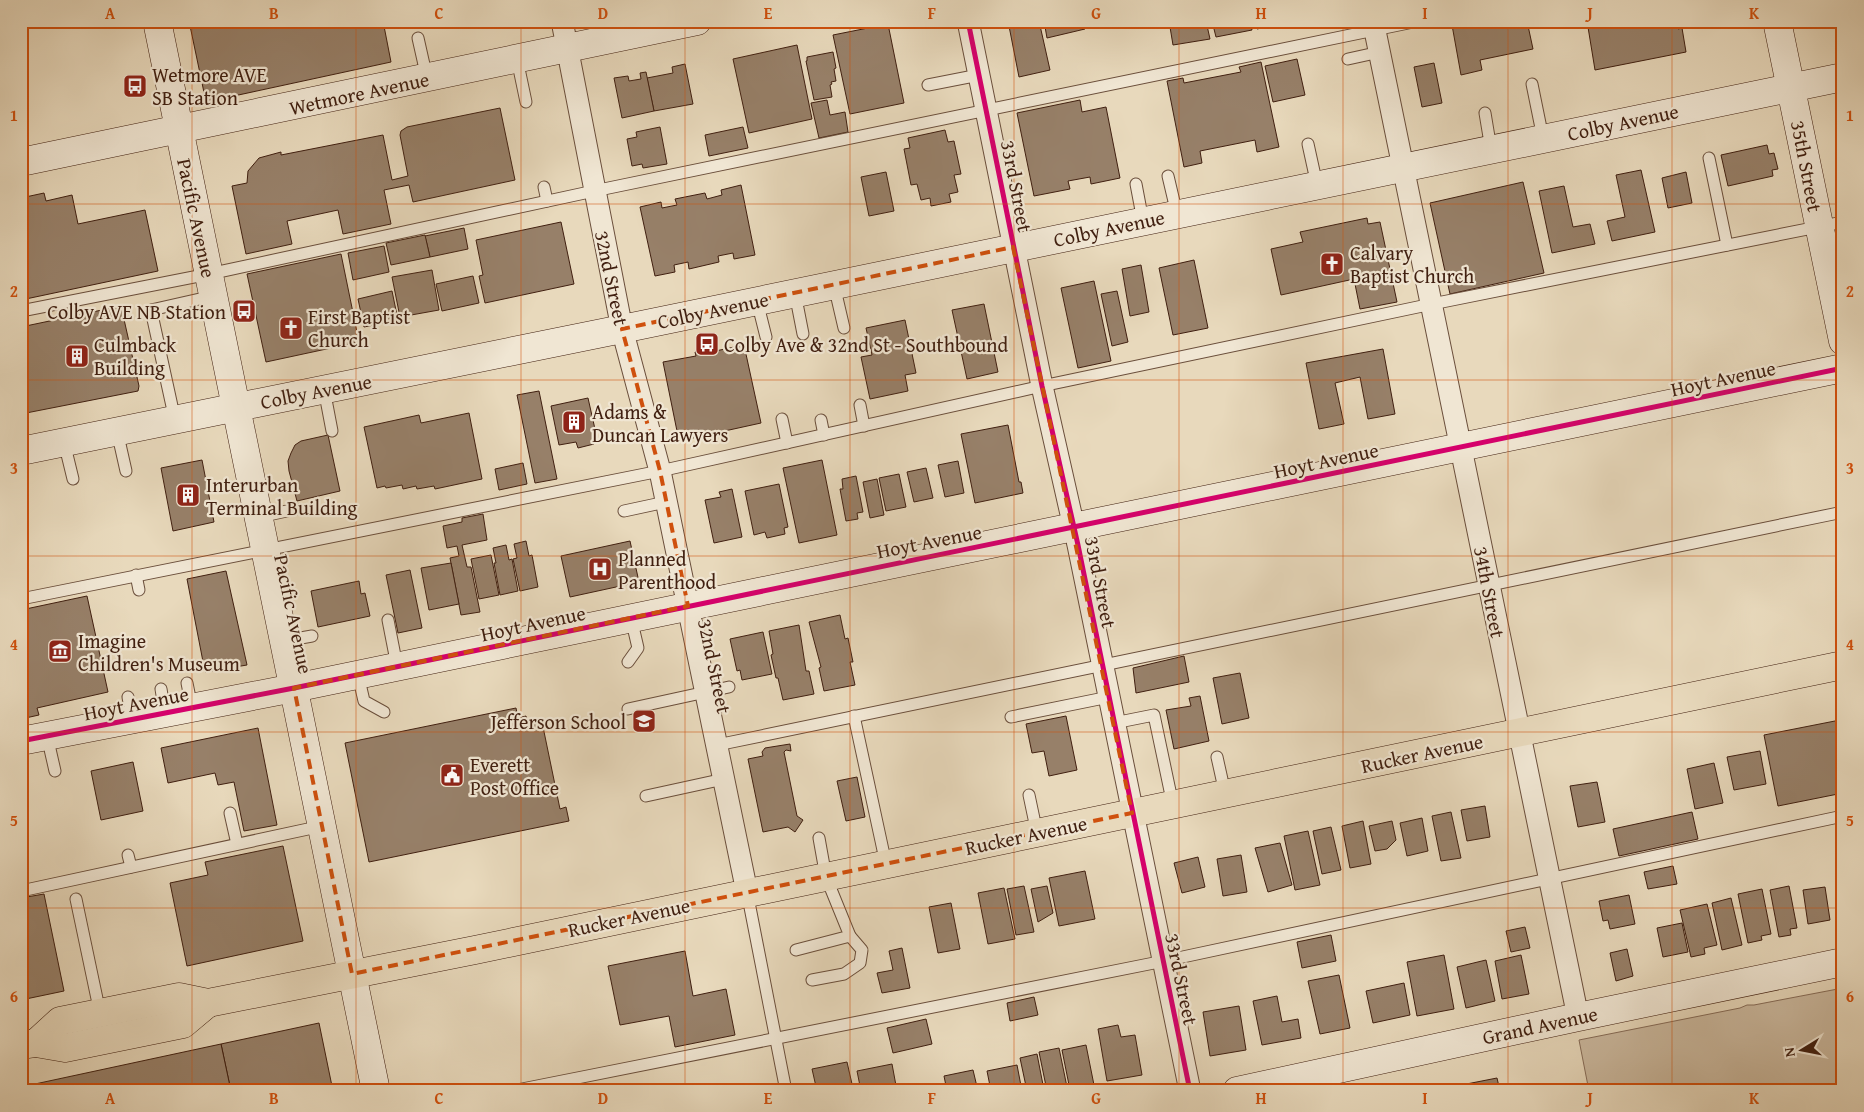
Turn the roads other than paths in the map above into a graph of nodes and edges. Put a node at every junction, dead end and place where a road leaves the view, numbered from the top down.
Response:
1 (157, 21) edge
2 (562, 21) edge
3 (698, 21) edge
4 (968, 21) edge
5 (1418, 21) edge
6 (1777, 21) edge
7 (669, 24) edge
8 (1374, 25) edge
9 (418, 38) dead end
10 (568, 48) junction
11 (1380, 52) junction
12 (517, 59) junction
13 (1348, 59) dead end
14 (979, 75) junction
15 (1843, 77) edge
16 (427, 78) junction
17 (1532, 84) dead end
18 (928, 85) dead end
19 (1791, 87) junction
20 (526, 102) dead end
21 (986, 110) junction
22 (1485, 113) dead end
23 (179, 131) junction
24 (1543, 138) junction
25 (1308, 144) dead end
26 (1491, 149) junction
27 (1709, 158) dead end
28 (21, 162) edge
29 (1404, 167) junction
30 (1168, 176) dead end
31 (1136, 184) dead end
32 (1317, 185) junction
33 (544, 188) dead end
34 (594, 191) junction
35 (546, 201) junction
36 (1177, 214) junction
37 (1143, 220) junction
38 (1831, 224) edge
39 (1727, 245) junction
40 (1013, 247) junction
41 (211, 285) junction
42 (834, 285) junction
43 (795, 294) junction
44 (758, 301) junction
45 (1432, 304) junction
46 (21, 311) edge
47 (844, 328) dead end
48 (622, 329) junction
49 (803, 334) dead end
50 (766, 337) dead end
51 (1843, 341) edge
52 (1843, 368) edge
53 (1042, 386) junction
54 (324, 389) junction
55 (860, 405) dead end
56 (236, 407) junction
57 (782, 419) dead end
58 (175, 420) junction
59 (821, 420) dead end
60 (864, 426) junction
61 (117, 431) junction
62 (332, 431) dead end
63 (824, 435) junction
64 (64, 442) junction
65 (787, 443) junction
66 (1461, 447) junction
67 (21, 451) edge
68 (126, 471) dead end
69 (660, 471) junction
70 (73, 479) dead end
71 (666, 502) junction
72 (296, 509) dead end
73 (624, 511) dead end
74 (1843, 512) edge
75 (259, 517) junction
76 (1074, 528) junction
77 (265, 549) junction
78 (163, 570) junction
79 (136, 576) junction
80 (165, 583) dead end
81 (1489, 585) junction
82 (139, 590) dead end
83 (21, 599) edge
84 (688, 606) junction
85 (631, 618) junction
86 (388, 620) dead end
87 (312, 636) dead end
88 (284, 641) junction
89 (628, 662) dead end
90 (1102, 664) junction
91 (1843, 665) edge
92 (397, 666) junction
93 (358, 674) junction
94 (728, 687) dead end
95 (294, 688) junction
96 (705, 692) junction
97 (1108, 697) junction
98 (628, 709) dead end
99 (384, 712) dead end
100 (854, 716) junction
101 (1011, 716) dead end
102 (1114, 723) junction
103 (1519, 733) junction
104 (34, 738) edge
105 (717, 745) junction
106 (1217, 756) dead end
107 (55, 771) dead end
108 (724, 779) junction
109 (1225, 793) junction
110 (646, 796) dead end
111 (1029, 796) dead end
112 (1172, 805) junction
113 (230, 813) dead end
114 (1132, 813) junction
115 (1843, 816) edge
116 (322, 826) junction
117 (1037, 833) junction
118 (819, 838) dead end
119 (238, 844) junction
120 (128, 855) dead end
121 (886, 864) junction
122 (131, 867) junction
123 (36, 875) dead end
124 (826, 877) junction
125 (1549, 878) junction
126 (38, 887) junction
127 (21, 891) edge
128 (747, 892) junction
129 (76, 899) dead end
130 (850, 936) junction
131 (796, 950) dead end
132 (1164, 961) junction
133 (1843, 962) edge
134 (352, 974) junction
135 (812, 980) dead end
136 (208, 1003) junction
137 (100, 1013) junction
138 (1578, 1017) junction
139 (776, 1038) junction
140 (29, 1044) edge
141 (376, 1091) edge
142 (512, 1091) edge
143 (786, 1091) edge
144 (1190, 1091) edge
145 (1237, 1091) edge

1 - 23 street, Pacific Avenue
2 - 10 street, 32nd Street
3 - 7 street, Wetmore Avenue
4 - 14 street, 33rd Street
5 - 8 lane
6 - 19 street, 35th Street
7 - 10 street, Wetmore Avenue
8 - 11 street
8 - 21 lane
9 - 16 lane
10 - 12 street, Wetmore Avenue
10 - 34 street, 32nd Street
11 - 13 lane
11 - 29 street
12 - 16 street, Wetmore Avenue
12 - 20 lane
14 - 18 lane
14 - 21 street, 33rd Street
15 - 19 street, Colby Avenue
16 - 23 street, Wetmore Avenue
17 - 24 lane
19 - 24 street, Colby Avenue
19 - 38 street, 35th Street
21 - 34 lane
21 - 40 street, 33rd Street
22 - 26 lane
23 - 28 street, Wetmore Avenue
23 - 41 street, Pacific Avenue
24 - 26 street, Colby Avenue
25 - 32 lane
26 - 29 street, Colby Avenue
27 - 39 lane
29 - 32 street, Colby Avenue
29 - 45 street, 34th Street
30 - 36 lane
31 - 37 lane
32 - 36 street, Colby Avenue
33 - 35 lane
34 - 35 lane
34 - 48 street, 32nd Street
35 - 41 lane
36 - 37 street, Colby Avenue
37 - 40 street, Colby Avenue
38 - 39 lane
38 - 51 street, 35th Street
39 - 45 lane
40 - 42 street, Colby Avenue
40 - 53 street, 33rd Street
41 - 46 lane
41 - 56 street, Pacific Avenue
41 - 58 lane
42 - 43 street, Colby Avenue
42 - 47 lane
43 - 44 street, Colby Avenue
43 - 49 lane
44 - 48 street, Colby Avenue
44 - 50 lane
45 - 53 lane
45 - 66 street, 34th Street
48 - 54 street, Colby Avenue
48 - 69 street, 32nd Street
52 - 66 street, Hoyt Avenue
53 - 60 lane
53 - 76 street, 33rd Street
54 - 56 street, Colby Avenue
54 - 62 lane
55 - 60 lane
56 - 58 street, Colby Avenue
56 - 75 street, Pacific Avenue
57 - 65 lane
58 - 61 street, Colby Avenue
59 - 63 lane
60 - 63 lane
61 - 64 street, Colby Avenue
61 - 68 lane
63 - 65 lane
64 - 67 street, Colby Avenue
64 - 70 lane
65 - 69 lane
66 - 76 street, Hoyt Avenue
66 - 81 street, 34th Street
69 - 71 street, 32nd Street
69 - 77 lane
71 - 73 lane
71 - 84 street, 32nd Street
72 - 75 lane
74 - 81 lane
75 - 77 street, Pacific Avenue
76 - 84 street, Hoyt Avenue
76 - 90 street, 33rd Street
77 - 78 lane
77 - 88 street, Pacific Avenue
78 - 79 lane
78 - 80 lane
79 - 82 lane
79 - 83 lane
81 - 90 lane
81 - 103 street, 34th Street
84 - 85 street, Hoyt Avenue
84 - 96 street, 32nd Street
85 - 89 lane
85 - 92 street, Hoyt Avenue
86 - 92 lane
87 - 88 lane
88 - 95 street, Pacific Avenue
90 - 97 street, 33rd Street
90 - 100 lane
91 - 103 main road, Rucker Avenue
92 - 93 street, Hoyt Avenue
93 - 95 street, Hoyt Avenue
93 - 99 lane
94 - 96 lane
95 - 104 street, Hoyt Avenue
95 - 116 street, Pacific Avenue
96 - 98 lane
96 - 105 street, 32nd Street
97 - 101 lane
97 - 102 street, 33rd Street
100 - 105 lane
100 - 121 lane
102 - 112 lane
102 - 114 street, 33rd Street
103 - 109 main road, Rucker Avenue
103 - 125 street, 34th Street
104 - 107 lane
105 - 108 street, 32nd Street
106 - 109 lane
108 - 110 lane
108 - 128 street, 32nd Street
109 - 112 main road, Rucker Avenue
111 - 117 lane
112 - 114 main road, Rucker Avenue
113 - 119 lane
114 - 117 main road, Rucker Avenue
114 - 132 street, 33rd Street
115 - 125 lane
116 - 119 lane
116 - 134 street, Pacific Avenue
117 - 121 main road, Rucker Avenue
118 - 124 lane
119 - 122 lane
120 - 122 lane
121 - 124 main road, Rucker Avenue
122 - 126 lane
123 - 126 lane
124 - 128 main road, Rucker Avenue
124 - 130 lane
125 - 132 lane
125 - 138 street, 34th Street
126 - 127 lane
128 - 134 main road, Rucker Avenue
128 - 139 lane, 32nd Street
129 - 137 lane
130 - 131 lane
130 - 135 lane
132 - 139 lane
132 - 144 street, 33rd Street
133 - 138 street, Grand Avenue
134 - 136 main road, Rucker Avenue
134 - 141 street, Pacific Avenue
136 - 137 main road, Rucker Avenue
136 - 140 main road, Rucker Avenue
137 - 140 main road, Rucker Avenue
138 - 145 street, Grand Avenue
139 - 142 lane
139 - 143 lane, 32nd Street

